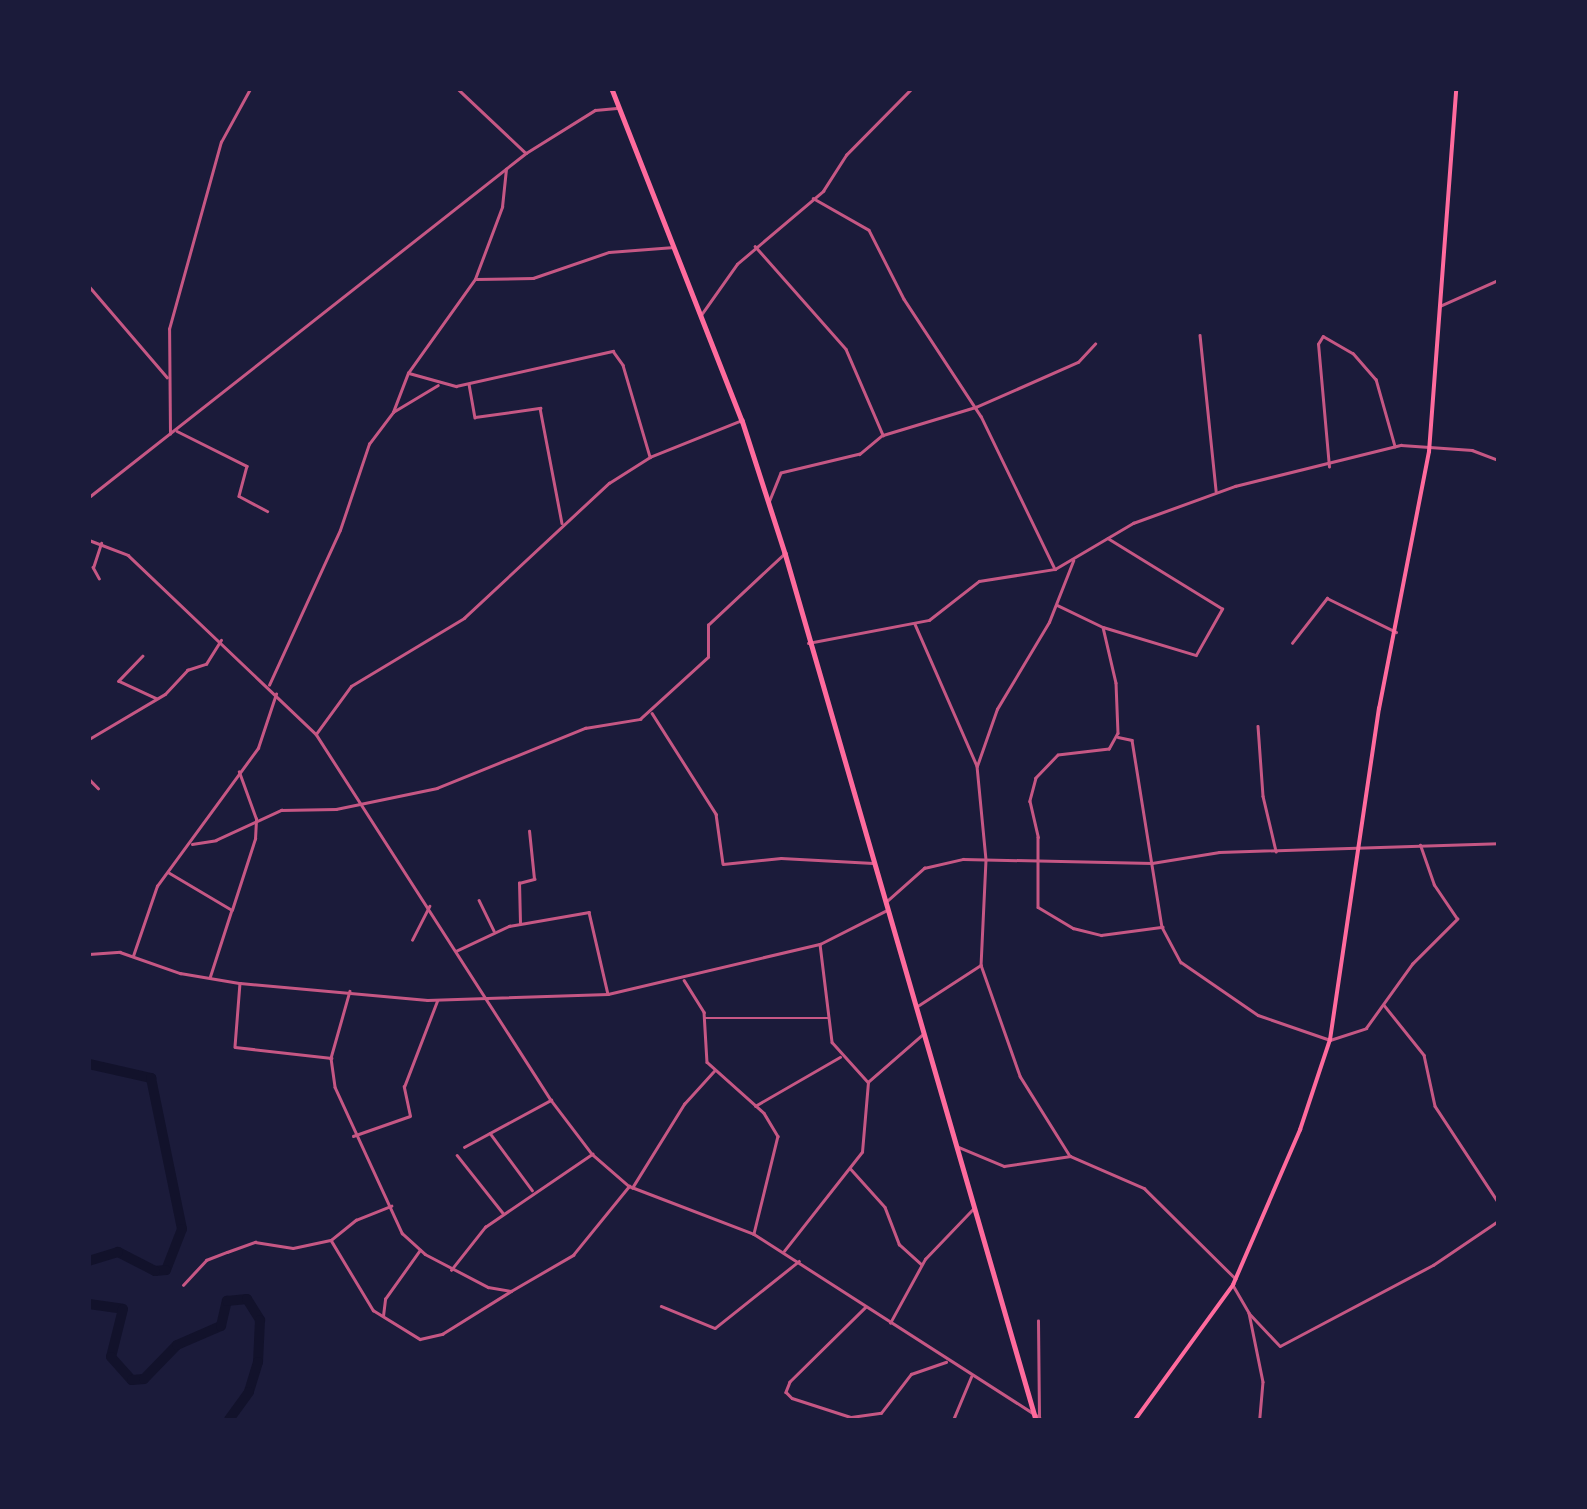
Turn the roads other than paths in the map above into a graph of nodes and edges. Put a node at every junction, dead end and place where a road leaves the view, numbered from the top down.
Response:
1 (250, 89) edge
2 (458, 89) edge
3 (612, 89) edge
4 (911, 89) edge
5 (1456, 89) edge
6 (619, 108) junction
7 (526, 153) junction
8 (506, 169) junction
9 (813, 198) junction
10 (755, 246) junction
11 (674, 247) junction
12 (475, 279) junction
13 (1498, 280) edge
14 (89, 286) edge
15 (1440, 307) junction
16 (701, 315) junction
17 (1200, 335) dead end
18 (1095, 344) dead end
19 (408, 373) junction
20 (167, 377) junction
21 (469, 383) junction
22 (438, 385) junction
23 (976, 407) junction
24 (393, 412) junction
25 (742, 420) junction
26 (177, 431) junction
27 (170, 435) junction
28 (883, 435) junction
29 (1395, 446) junction
30 (1429, 452) junction
31 (650, 457) junction
32 (1498, 460) edge
33 (1329, 467) junction
34 (1216, 491) junction
35 (89, 497) edge
36 (769, 503) junction
37 (267, 511) dead end
38 (562, 523) junction
39 (1108, 539) junction
40 (89, 540) edge
41 (101, 543) junction
42 (785, 553) junction
43 (1073, 561) junction
44 (93, 568) junction
45 (1055, 569) junction
46 (89, 574) edge
47 (99, 579) dead end
48 (1057, 605) junction
49 (915, 624) junction
50 (1102, 627) junction
51 (1396, 632) junction
52 (221, 640) junction
53 (808, 643) junction
54 (1292, 643) dead end
55 (143, 656) dead end
56 (269, 687) junction
57 (276, 694) junction
58 (156, 698) junction
59 (652, 713) junction
60 (1258, 726) dead end
61 (316, 734) junction
62 (1118, 737) junction
63 (89, 738) edge
64 (977, 766) junction
65 (239, 772) junction
66 (89, 779) edge
67 (98, 788) dead end
68 (358, 805) junction
69 (256, 819) junction
70 (529, 831) dead end
71 (192, 844) junction
72 (1498, 844) edge
73 (1420, 845) junction
74 (1356, 847) junction
75 (1276, 850) junction
76 (986, 860) junction
77 (1039, 861) junction
78 (873, 863) junction
79 (1152, 863) junction
80 (168, 872) junction
81 (479, 900) dead end
82 (885, 903) junction
83 (429, 906) junction
84 (232, 910) junction
85 (887, 911) junction
86 (520, 923) junction
87 (1162, 927) junction
88 (494, 931) junction
89 (412, 940) dead end
90 (820, 944) junction
91 (456, 951) junction
92 (89, 954) edge
93 (133, 956) junction
94 (981, 965) junction
95 (210, 978) junction
96 (683, 979) junction
97 (240, 983) junction
98 (350, 991) junction
99 (608, 995) junction
100 (484, 1000) junction
101 (437, 1001) junction
102 (1384, 1005) junction
103 (915, 1008) junction
104 (705, 1017) junction
105 (828, 1018) junction
106 (923, 1034) junction
107 (1330, 1040) junction
108 (840, 1057) junction
109 (331, 1058) junction
110 (714, 1071) junction
111 (868, 1082) junction
112 (551, 1100) junction
113 (755, 1106) junction
114 (490, 1132) junction
115 (353, 1136) junction
116 (956, 1146) junction
117 (464, 1147) dead end
118 (592, 1154) junction
119 (457, 1156) dead end
120 (1070, 1156) junction
121 (850, 1168) junction
122 (631, 1187) junction
123 (532, 1190) junction
124 (1498, 1202) edge
125 (391, 1206) junction
126 (974, 1209) junction
127 (503, 1213) junction
128 (1498, 1221) edge
129 (754, 1234) junction
130 (331, 1240) junction
131 (420, 1250) junction
132 (784, 1251) junction
133 (799, 1261) junction
134 (921, 1264) junction
135 (451, 1270) junction
136 (1236, 1279) junction
137 (183, 1285) dead end
138 (1233, 1285) junction
139 (511, 1291) junction
140 (661, 1306) dead end
141 (866, 1307) junction
142 (1249, 1313) junction
143 (383, 1317) junction
144 (1038, 1321) dead end
145 (890, 1323) junction
146 (946, 1362) junction
147 (971, 1377) junction
148 (1034, 1413) junction
149 (953, 1420) edge
150 (1036, 1420) edge
151 (1135, 1420) edge
152 (1261, 1420) edge

1 - 20 street
2 - 7 street
3 - 6 main road
4 - 9 street
5 - 15 main road
6 - 7 street
6 - 11 main road
7 - 8 street
8 - 12 street
8 - 26 street
9 - 10 street
9 - 23 street
10 - 16 street
10 - 28 street
11 - 12 street
11 - 16 main road
12 - 19 street
13 - 15 street
14 - 20 street
15 - 30 main road
16 - 25 main road
17 - 34 street
18 - 23 street
19 - 22 street
19 - 24 street
20 - 27 street
21 - 22 street
21 - 31 street
21 - 38 street
22 - 24 street
23 - 28 street
23 - 45 street
24 - 56 street
25 - 31 street
25 - 36 main road
26 - 27 street
26 - 37 street
27 - 35 street
28 - 36 street
29 - 30 street
29 - 33 street
29 - 33 street
30 - 32 street
30 - 51 main road
31 - 38 street
33 - 34 street
34 - 39 street
36 - 42 main road
38 - 61 street
39 - 43 street
39 - 50 street
40 - 41 street
41 - 44 street
41 - 52 street
42 - 53 main road
42 - 59 street
43 - 45 street
43 - 48 street
44 - 46 street
44 - 47 street
45 - 49 street
48 - 50 street
48 - 64 street
49 - 53 street
49 - 64 street
50 - 62 street
51 - 54 street
51 - 74 main road
52 - 56 street
52 - 58 street
53 - 78 main road
55 - 58 street
56 - 57 street
57 - 61 street
57 - 65 street
58 - 63 street
59 - 68 street
59 - 78 street
60 - 75 street
61 - 68 street
62 - 77 street
62 - 79 street
64 - 76 street
65 - 69 street
65 - 71 street
66 - 67 street
68 - 69 street
68 - 83 street
69 - 71 street
69 - 84 street
70 - 86 street
71 - 80 street
72 - 73 street
73 - 74 street
73 - 102 street
74 - 75 street
74 - 107 main road
75 - 79 street
76 - 77 street
76 - 82 street
76 - 94 street
77 - 79 street
77 - 87 street
78 - 82 main road
79 - 87 street
80 - 84 street
80 - 93 street
81 - 88 street
82 - 85 main road
83 - 89 street
83 - 91 street
84 - 95 street
85 - 90 street
85 - 103 main road
86 - 88 street
86 - 99 street
87 - 107 street
88 - 91 street
90 - 96 street
90 - 105 street
91 - 100 street
92 - 93 street
93 - 95 street
94 - 103 street
94 - 120 street
95 - 97 street
96 - 99 street
96 - 104 street
97 - 98 street
97 - 109 street
98 - 101 street
98 - 109 street
99 - 100 street
100 - 101 street
100 - 112 street
101 - 115 street
102 - 107 street
102 - 124 street
103 - 106 main road
104 - 105 street
104 - 110 street
105 - 108 street
106 - 111 street
106 - 116 main road
107 - 136 main road
108 - 111 street
108 - 113 street
109 - 115 street
110 - 113 street
110 - 122 street
111 - 121 street
112 - 114 street
112 - 118 street
113 - 129 street
114 - 117 street
114 - 123 street
115 - 125 street
116 - 120 street
116 - 126 main road
118 - 122 street
118 - 123 street
119 - 127 street
120 - 136 street
121 - 132 street
121 - 134 street
122 - 129 street
122 - 139 street
123 - 127 street
125 - 130 street
125 - 131 street
126 - 134 street
126 - 148 main road
127 - 135 street
128 - 142 street
129 - 132 street
130 - 137 street
130 - 143 street
131 - 135 street
131 - 143 street
132 - 133 street
133 - 140 street
133 - 141 street
134 - 145 street
135 - 139 street
136 - 138 main road
138 - 142 street
138 - 151 main road
139 - 143 street
141 - 145 street
141 - 146 street
142 - 152 street
144 - 148 street
145 - 146 street
146 - 147 street
147 - 148 street
147 - 149 street
148 - 150 main road

